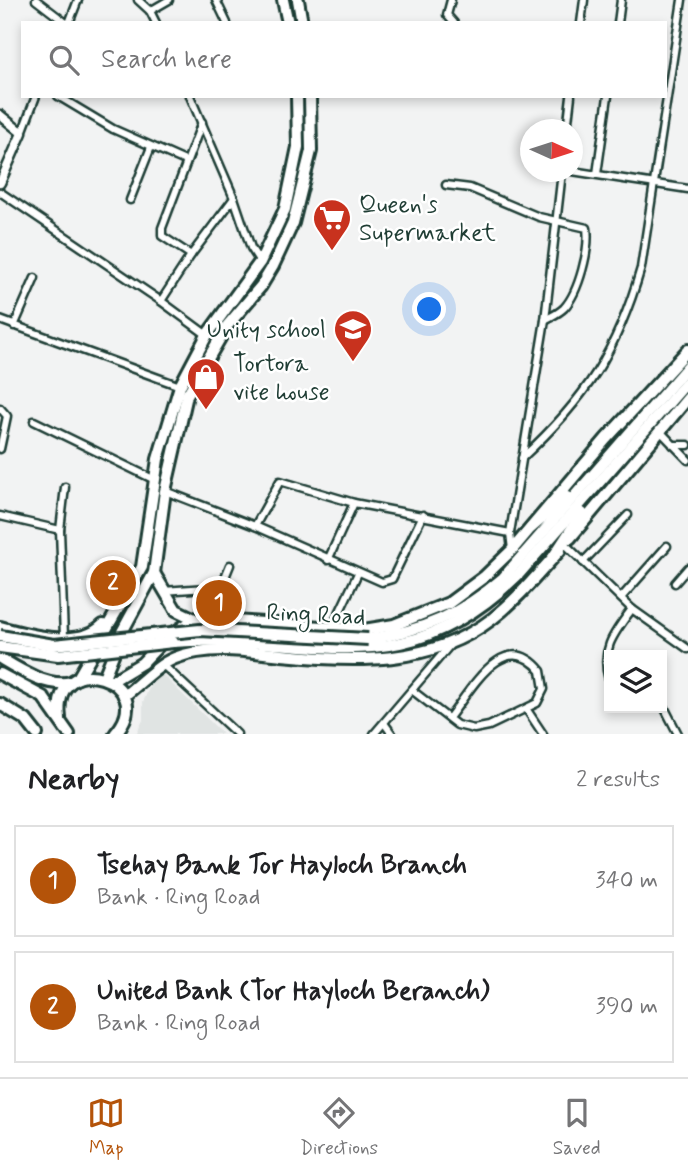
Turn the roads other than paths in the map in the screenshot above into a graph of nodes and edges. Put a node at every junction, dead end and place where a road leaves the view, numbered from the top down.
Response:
1 (36, 0) edge
2 (78, 0) edge
3 (138, 0) edge
4 (169, 0) edge
5 (216, 0) edge
6 (283, 0) edge
7 (298, 0) edge
8 (451, 0) edge
9 (584, 0) edge
10 (621, 0) edge
11 (682, 0) edge
12 (150, 11) junction
13 (64, 21) edge
14 (68, 21) edge
15 (155, 21) edge
16 (226, 21) edge
17 (288, 21) edge
18 (302, 21) edge
19 (452, 21) edge
20 (581, 21) edge
21 (618, 21) edge
22 (35, 98) edge
23 (62, 98) edge
24 (191, 98) edge
25 (297, 98) edge
26 (310, 98) edge
27 (569, 98) edge
28 (608, 98) edge
29 (0, 115) edge
30 (568, 119) edge
31 (202, 122) junction
32 (22, 133) junction
33 (150, 147) junction
34 (185, 161) junction
35 (583, 172) edge
36 (597, 174) junction
37 (1, 178) edge
38 (561, 182) edge
39 (654, 184) junction
40 (446, 185) dead end
41 (688, 189) edge
42 (0, 192) edge
43 (234, 198) junction
44 (130, 200) dead end
45 (556, 221) junction
46 (191, 255) junction
47 (260, 262) junction
48 (35, 278) dead end
49 (161, 301) junction
50 (0, 320) edge
51 (545, 320) junction
52 (14, 326) junction
53 (207, 335) junction
54 (688, 350) edge
55 (688, 366) edge
56 (688, 381) edge
57 (180, 386) junction
58 (688, 398) edge
59 (0, 408) edge
60 (34, 421) dead end
61 (661, 432) junction
62 (168, 443) junction
63 (673, 444) junction
64 (688, 445) edge
65 (0, 449) edge
66 (523, 458) junction
67 (688, 459) edge
68 (590, 477) junction
69 (155, 480) junction
70 (603, 482) junction
71 (65, 487) dead end
72 (165, 491) junction
73 (354, 503) junction
74 (423, 515) junction
75 (628, 515) dead end
76 (0, 516) edge
77 (255, 526) junction
78 (531, 528) junction
79 (60, 530) junction
80 (510, 533) junction
81 (565, 544) junction
82 (667, 546) dead end
83 (512, 550) junction
84 (554, 556) junction
85 (328, 560) junction
86 (583, 562) junction
87 (230, 565) dead end
88 (688, 568) edge
89 (154, 573) junction
90 (358, 573) junction
91 (675, 583) dead end
92 (162, 591) junction
93 (621, 598) junction
94 (632, 609) junction
95 (110, 618) junction
96 (201, 622) junction
97 (0, 627) edge
98 (331, 629) junction
99 (688, 635) edge
100 (0, 636) edge
101 (64, 637) junction
102 (452, 642) junction
103 (681, 643) junction
104 (369, 644) junction
105 (0, 647) edge
106 (688, 649) edge
107 (607, 650) edge
108 (0, 658) edge
109 (163, 664) junction
110 (0, 674) edge
111 (108, 679) junction
112 (75, 680) junction
113 (413, 691) junction
114 (124, 696) junction
115 (0, 704) edge
116 (527, 710) junction
117 (667, 713) edge
118 (60, 718) junction
119 (449, 718) junction
120 (384, 723) junction
121 (37, 734) edge
122 (69, 734) edge
123 (116, 734) edge
124 (237, 734) edge
125 (374, 734) edge
126 (392, 734) edge
127 (543, 734) edge
128 (678, 734) edge

1 - 13 street
2 - 14 street
3 - 12 street
4 - 12 street
5 - 16 street
6 - 17 main road
7 - 18 main road
8 - 19 street
9 - 20 street
10 - 21 street
11 - 39 street
12 - 15 street
22 - 32 street
23 - 33 street
24 - 31 street
25 - 47 main road
26 - 62 main road
27 - 30 street
28 - 36 street
29 - 32 street
31 - 34 street
31 - 43 street
32 - 37 street
33 - 34 street
33 - 44 street
34 - 46 street
35 - 36 street
36 - 39 street
38 - 45 street
39 - 41 street
39 - 66 street
40 - 45 street
42 - 49 street
43 - 46 street
43 - 47 street
45 - 51 street
45 - 51 street
46 - 49 street
47 - 53 main road
48 - 52 street
49 - 53 street
50 - 52 street
51 - 66 street
52 - 57 street
53 - 57 main road
54 - 78 main road
55 - 68 main road, Ring Road
56 - 70 main road, Ring Road
57 - 62 main road
58 - 61 main road
59 - 65 street
60 - 69 street
61 - 63 street
61 - 81 main road
62 - 69 main road
62 - 72 main road
63 - 64 street
63 - 67 street
66 - 80 street
68 - 78 main road
68 - 104 main road, Ring Road
69 - 95 main road
70 - 84 main road
70 - 104 main road, Ring Road
71 - 79 street
72 - 77 street
72 - 89 main road
73 - 74 street
73 - 77 street
73 - 85 street
74 - 80 street
74 - 90 street
75 - 86 street
76 - 79 street
77 - 85 street
78 - 83 main road
79 - 101 street
80 - 83 street
81 - 84 main road
81 - 86 street
82 - 93 street
83 - 98 main road
84 - 102 main road
85 - 90 street
86 - 93 street
87 - 92 street
88 - 91 street
89 - 92 main road
89 - 111 main road
90 - 98 street
92 - 96 main road
93 - 94 street
94 - 103 street
94 - 107 street
95 - 101 main road
95 - 112 main road
96 - 98 main road
96 - 111 main road
97 - 101 main road
99 - 103 street
100 - 104 main road, Ring Road, bridge
102 - 109 main road
102 - 113 street
103 - 106 street
104 - 105 main road, Ring Road, bridge
108 - 112 main road
109 - 114 main road
109 - 124 street
110 - 118 main road
111 - 112 main road
111 - 114 main road
112 - 118 main road
113 - 119 street
113 - 120 street
114 - 123 main road
115 - 121 main road
116 - 119 street
116 - 119 street
116 - 127 street
117 - 128 street
118 - 122 main road
120 - 125 street
120 - 126 street

